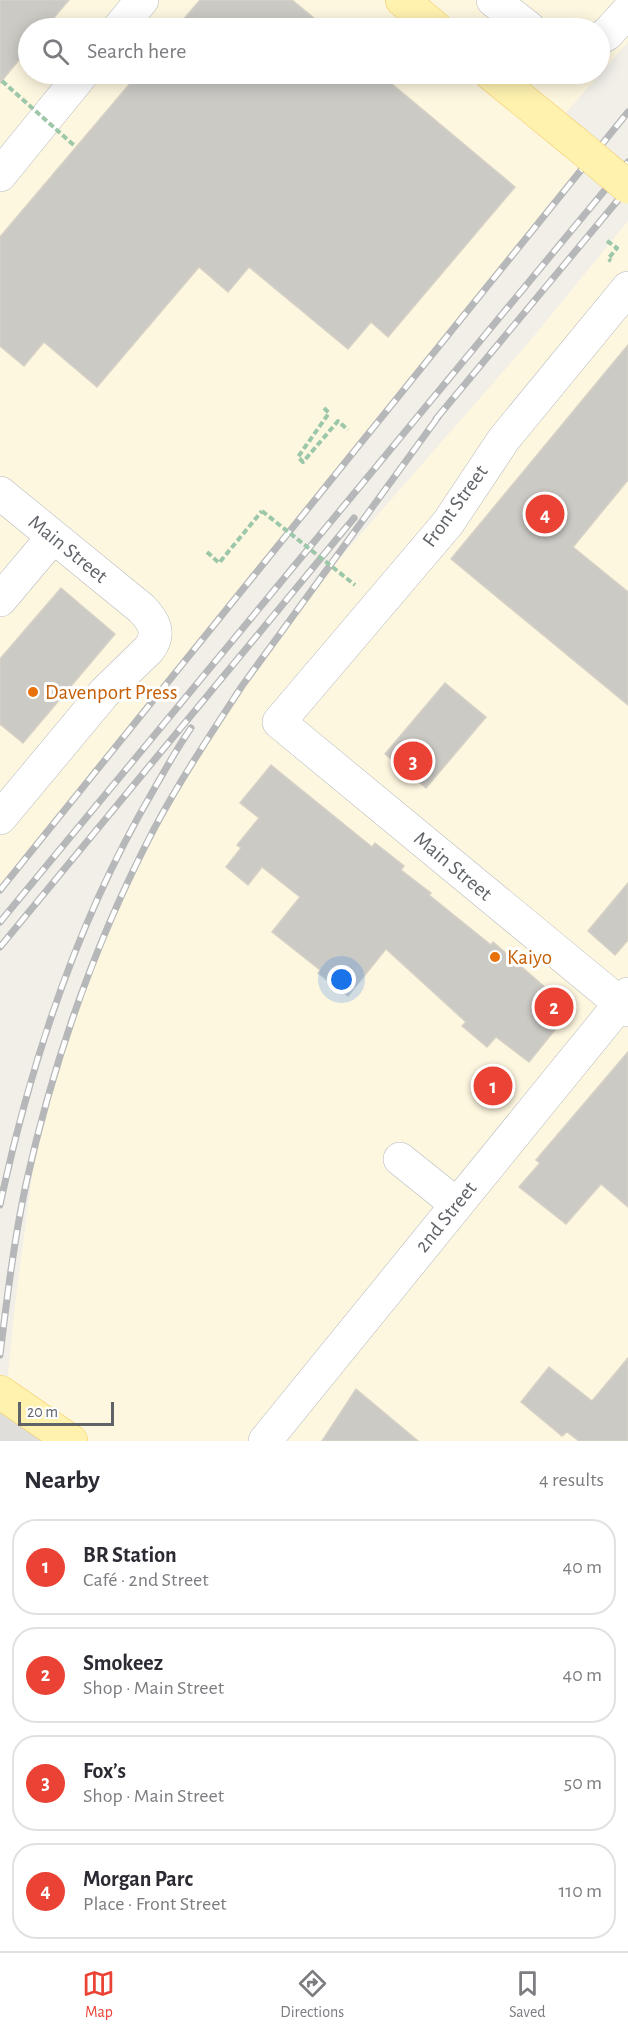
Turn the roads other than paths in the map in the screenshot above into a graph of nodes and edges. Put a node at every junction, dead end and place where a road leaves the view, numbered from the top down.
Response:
1 (142, 0) edge
2 (402, 0) edge
3 (494, 0) edge
4 (628, 11) edge
5 (127, 18) edge
6 (424, 18) edge
7 (516, 18) edge
8 (610, 31) edge
9 (74, 84) edge
10 (503, 84) edge
11 (0, 175) edge
12 (628, 187) edge
13 (621, 276) edge
14 (0, 493) edge
15 (53, 537) junction
16 (0, 600) edge
17 (279, 722) joint
18 (3, 809) edge
19 (625, 1002) edge
20 (400, 1159) dead end
21 (456, 1204) junction
22 (0, 1392) edge
23 (71, 1441) edge
24 (265, 1441) edge

1 - 5 street
2 - 6 main road
3 - 7 street
4 - 8 street
9 - 11 street
10 - 12 main road, bridge
13 - 17 street, Front Street
14 - 15 street, Main Street
15 - 16 street
15 - 18 street, Main Street
17 - 19 street, Main Street
19 - 21 street, 2nd Street
20 - 21 street
21 - 24 street, 2nd Street
22 - 23 main road

